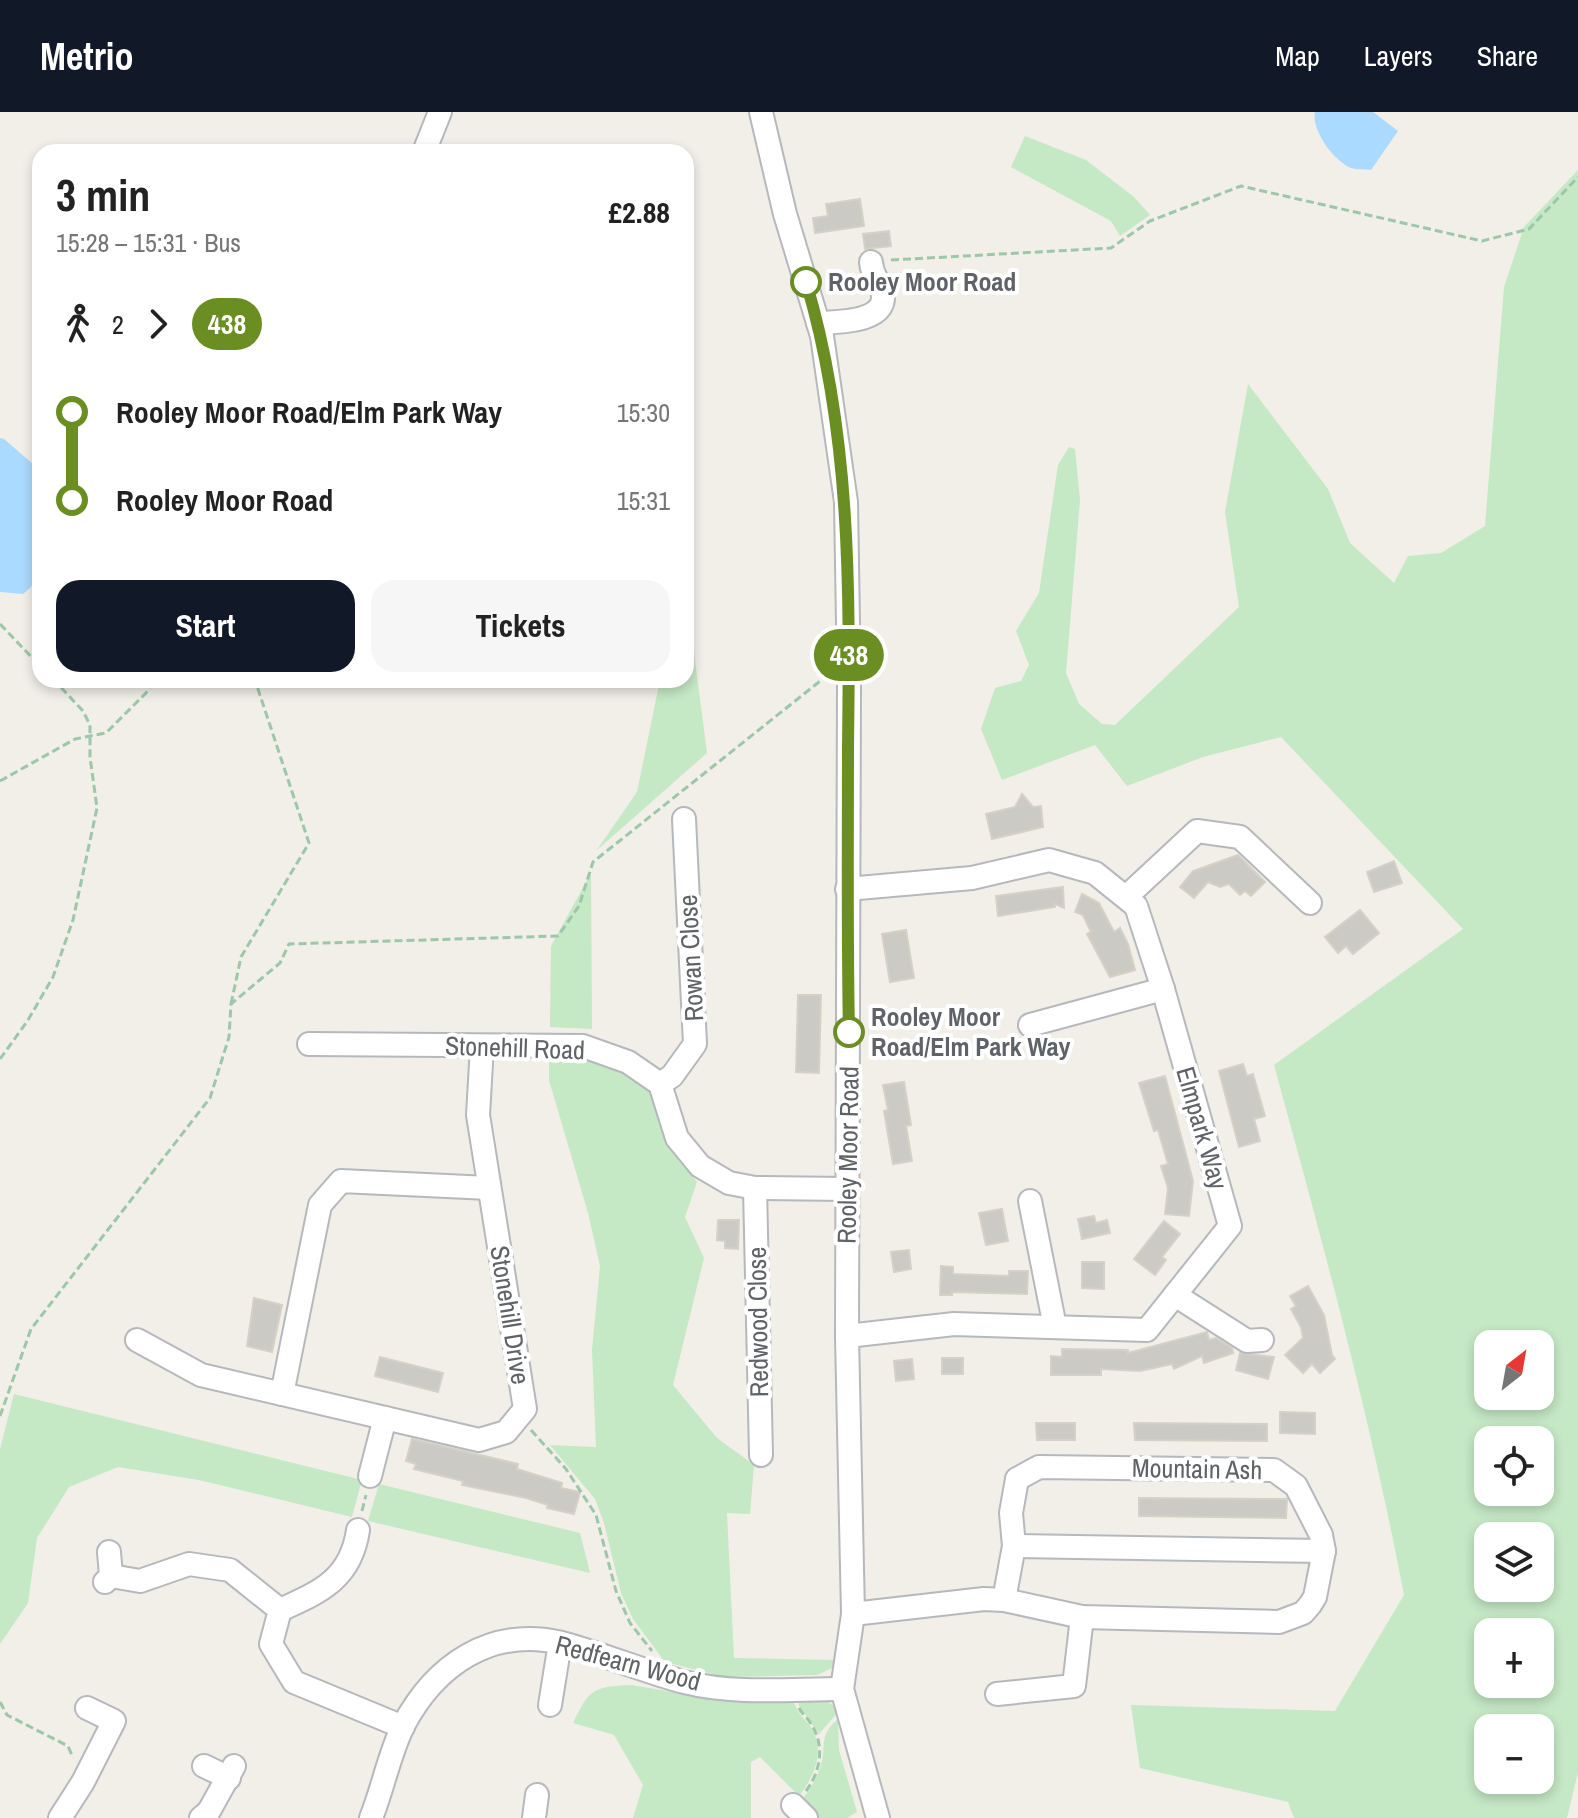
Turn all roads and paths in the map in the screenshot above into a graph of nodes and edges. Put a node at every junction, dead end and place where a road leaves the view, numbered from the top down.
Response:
1 (440, 112) edge
2 (761, 112) edge
3 (427, 144) edge
4 (1578, 177) edge
5 (871, 262) joint
6 (818, 323) junction
7 (0, 624) edge
8 (32, 658) edge
9 (849, 658) junction
10 (61, 688) edge
11 (149, 688) edge
12 (258, 688) edge
13 (90, 736) junction
14 (0, 781) edge
15 (684, 819) dead end
16 (847, 889) junction
17 (1126, 897) junction
18 (1310, 903) dead end
19 (1163, 989) junction
20 (231, 1004) junction
21 (1030, 1025) dead end
22 (309, 1044) dead end
23 (482, 1046) junction
24 (0, 1059) edge
25 (660, 1084) junction
26 (489, 1188) junction
27 (755, 1188) junction
28 (846, 1189) junction
29 (1030, 1201) dead end
30 (1175, 1295) junction
31 (1055, 1327) junction
32 (847, 1336) junction
33 (137, 1340) dead end
34 (1262, 1340) dead end
35 (282, 1394) junction
36 (0, 1416) edge
37 (519, 1416) junction
38 (385, 1418) junction
39 (761, 1455) dead end
40 (370, 1476) joint
41 (358, 1530) joint
42 (1014, 1546) junction
43 (1324, 1551) junction
44 (109, 1552) dead end
45 (1004, 1600) junction
46 (280, 1610) junction
47 (853, 1614) junction
48 (1082, 1617) junction
49 (560, 1643) junction
50 (664, 1676) junction
51 (796, 1689) junction
52 (842, 1689) junction
53 (997, 1694) dead end
54 (0, 1702) edge
55 (550, 1705) dead end
56 (87, 1708) dead end
57 (403, 1727) junction
58 (204, 1766) dead end
59 (83, 1782) junction
60 (537, 1795) dead end
61 (800, 1812) edge
62 (872, 1815) edge
63 (60, 1818) edge
64 (201, 1818) edge
65 (371, 1818) edge
66 (534, 1818) edge

1 - 3 street
2 - 6 street, Rooley Moor Road
4 - 5 path
5 - 6 street
6 - 9 street, Rooley Moor Road
7 - 8 path
9 - 16 street, Rooley Moor Road
9 - 20 path
10 - 13 path
11 - 13 path
12 - 20 path
13 - 14 path
13 - 24 path
15 - 25 street, Rowan Close
16 - 17 street, Elmpark Way
16 - 28 street, Rooley Moor Road
17 - 18 street
17 - 19 street, Elmpark Way
19 - 21 street
19 - 30 street, Elmpark Way
20 - 36 path
22 - 23 street, Stonehill Road
23 - 25 street, Stonehill Road
23 - 26 street, Stonehill Drive
25 - 27 street
26 - 35 street
26 - 37 street, Stonehill Drive
27 - 28 street
27 - 39 street, Redwood Close
28 - 32 street, Rooley Moor Road
29 - 31 street
30 - 31 street, Elmpark Way
30 - 34 street
31 - 32 street, Elmpark Way
32 - 47 street, Rooley Moor Road
33 - 35 street, Stonehill Drive
35 - 38 street, Stonehill Drive
37 - 38 street, Stonehill Drive
37 - 50 path
38 - 40 street
40 - 41 path
41 - 46 street
42 - 43 street
42 - 43 street, Mountain Ash
42 - 45 street, Mountain Ash
43 - 48 street
44 - 46 street
45 - 47 street
45 - 48 street
46 - 57 street
47 - 52 street, Rooley Moor Road
48 - 53 street
49 - 50 street, Redfearn Wood
49 - 55 street
49 - 57 street, Redfearn Wood
50 - 51 street, Redfearn Wood
51 - 52 street, Redfearn Wood
51 - 61 path
52 - 62 street, Rooley Moor Road
54 - 59 path
56 - 59 street
57 - 65 street, Redfearn Wood
58 - 64 street
59 - 63 street
60 - 66 street

